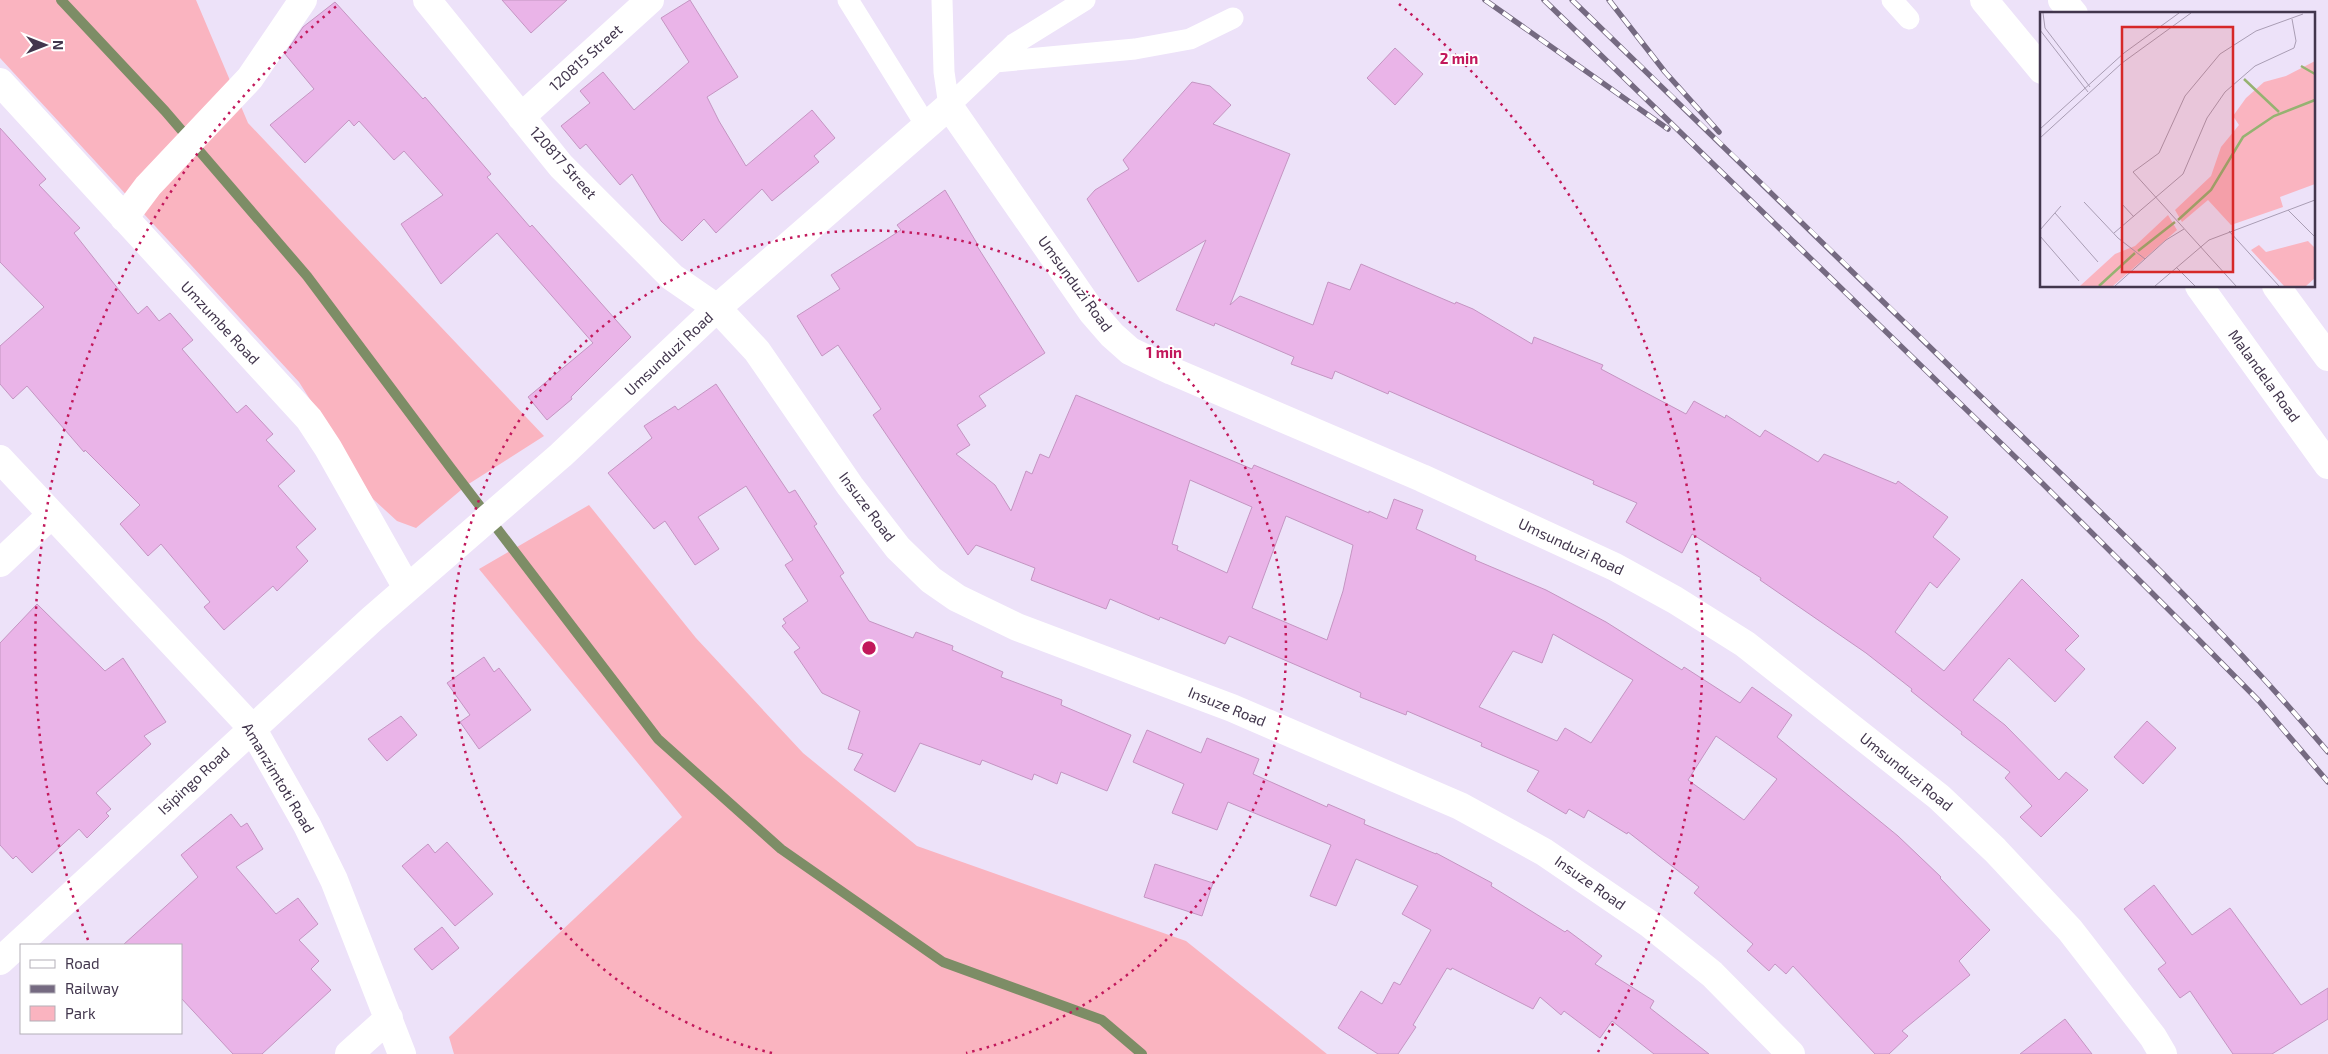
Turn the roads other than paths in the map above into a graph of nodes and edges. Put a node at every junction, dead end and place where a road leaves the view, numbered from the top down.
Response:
1 (304, 0) edge
2 (427, 0) edge
3 (650, 0) edge
4 (848, 0) edge
5 (942, 0) edge
6 (1085, 0) edge
7 (1892, 0) edge
8 (1984, 0) edge
9 (2062, 0) edge
10 (2072, 12) edge
11 (1233, 18) dead end
12 (1909, 19) dead end
13 (995, 62) junction
14 (2040, 68) edge
15 (0, 82) edge
16 (949, 106) junction
17 (521, 117) junction
18 (927, 127) junction
19 (124, 218) junction
20 (2200, 288) edge
21 (2277, 288) edge
22 (717, 308) junction
23 (2328, 357) edge
24 (0, 459) edge
25 (2328, 465) edge
26 (51, 515) junction
27 (458, 544) joint
28 (0, 563) edge
29 (407, 588) junction
30 (252, 728) junction
31 (0, 961) edge
32 (389, 1018) junction
33 (349, 1054) edge
34 (402, 1054) edge
35 (1791, 1054) edge
36 (2163, 1054) edge

1 - 19 street
2 - 17 street, 120817 Street
3 - 17 street, 120815 Street
4 - 18 lane
5 - 16 lane, Umsunduzi Road
6 - 13 lane, Umsunduzi Road
7 - 12 lane
8 - 14 street
9 - 10 street
11 - 13 lane
13 - 16 lane, Umsunduzi Road
15 - 19 street, Umzumbe Road
16 - 18 street, Umsunduzi Road
16 - 36 street, Umsunduzi Road
17 - 22 street, 120817 Street
18 - 22 street, Umsunduzi Road
19 - 29 street, Umzumbe Road
20 - 25 street, Malandela Road
21 - 23 street
22 - 27 street, Umsunduzi Road
22 - 35 street, Insuze Road
24 - 26 street, Amanzimtoti Road
26 - 28 street
26 - 30 street, Amanzimtoti Road
27 - 29 street, Isipingo Road
29 - 30 street, Isipingo Road
30 - 31 street, Isipingo Road
30 - 32 street, Amanzimtoti Road
32 - 33 street
32 - 34 street, Amanzimtoti Road

